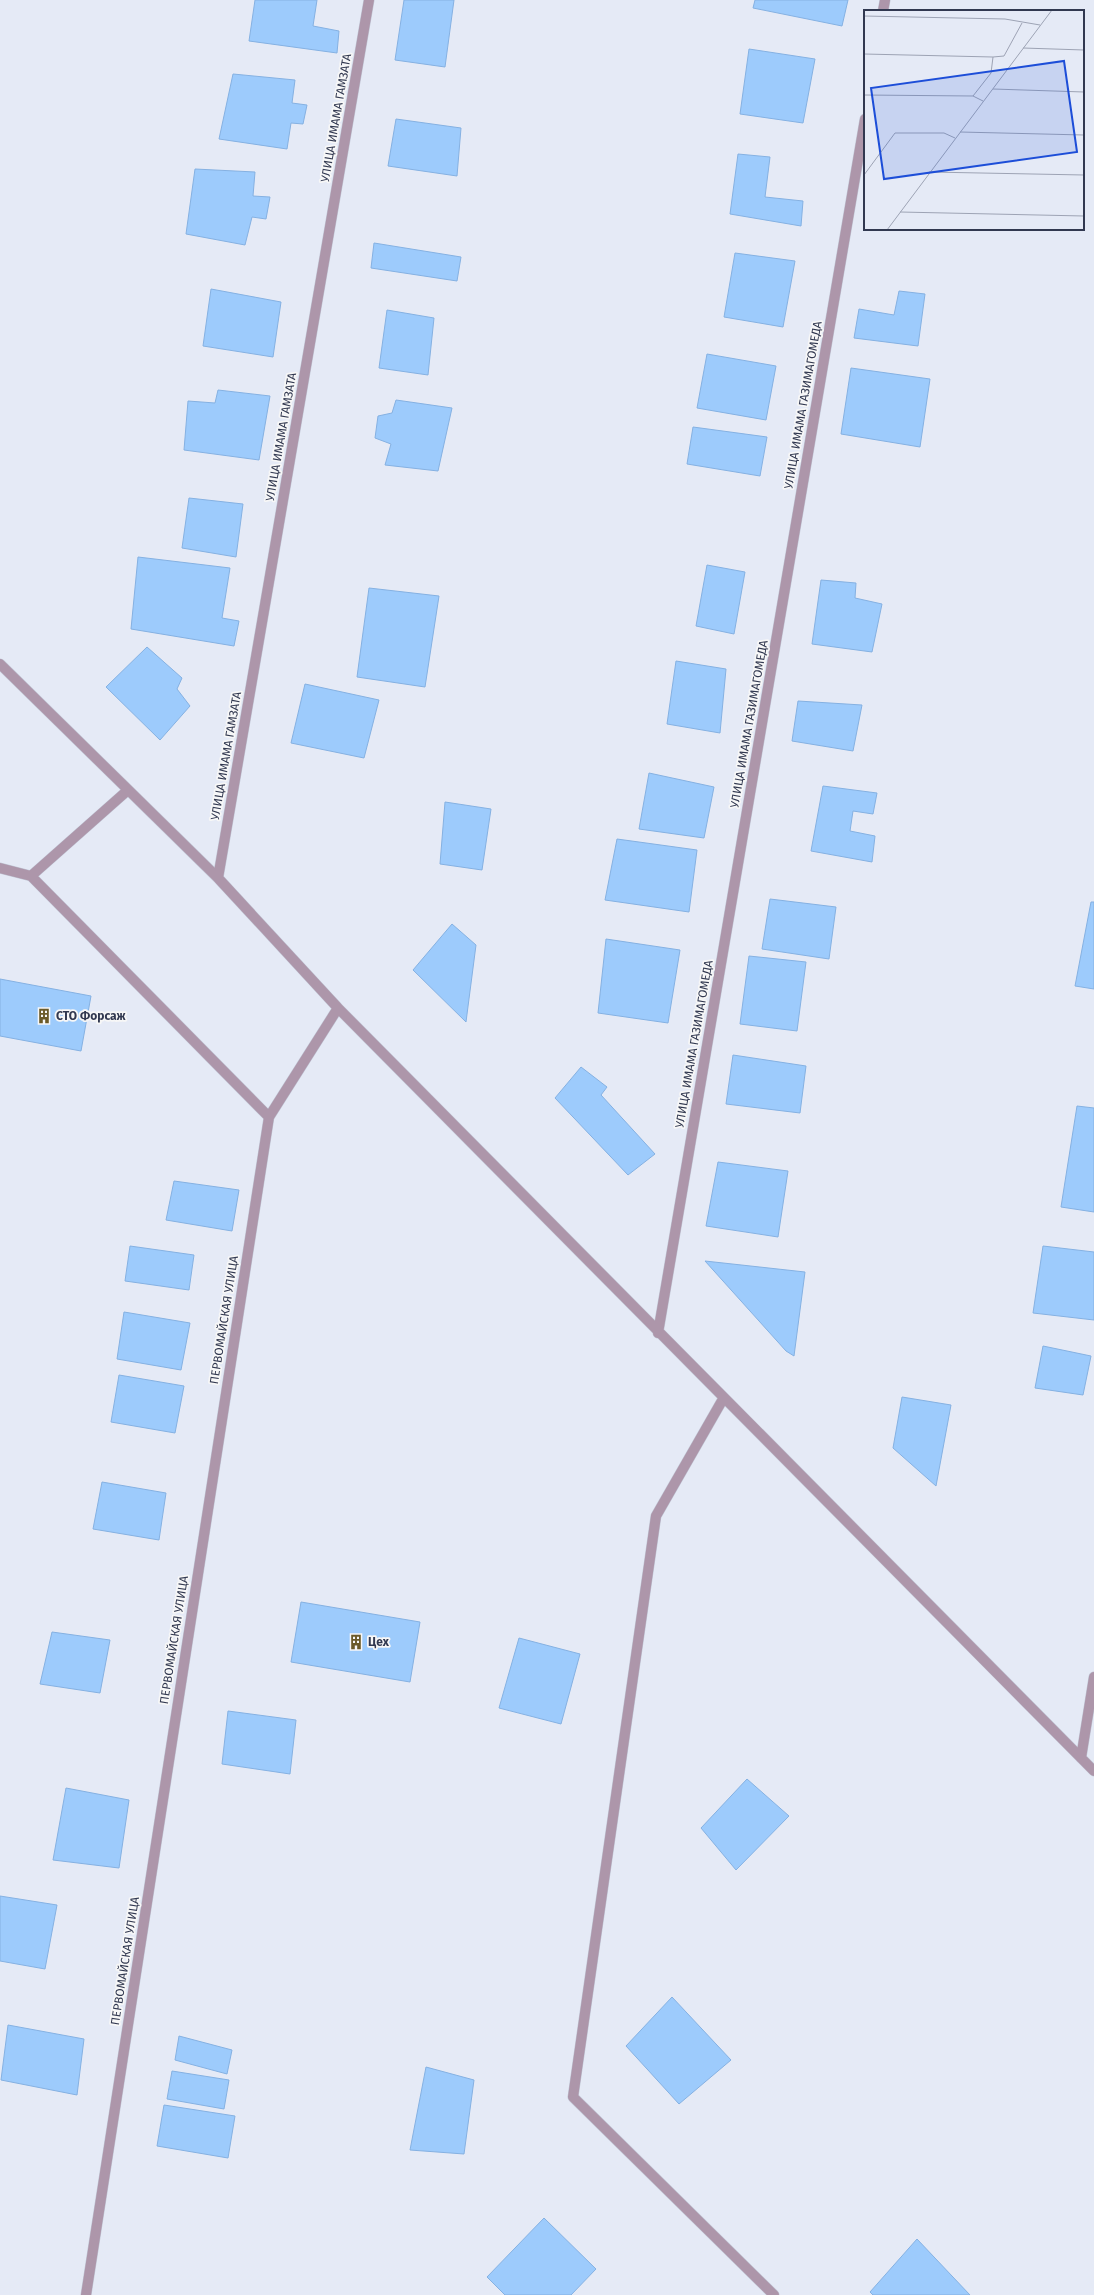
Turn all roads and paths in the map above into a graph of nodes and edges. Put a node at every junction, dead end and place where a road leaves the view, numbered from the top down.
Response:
1 (370, 0) edge
2 (885, 0) edge
3 (884, 10) edge
4 (864, 125) edge
5 (0, 664) edge
6 (128, 790) junction
7 (0, 868) edge
8 (31, 876) junction
9 (218, 878) junction
10 (338, 1008) junction
11 (269, 1117) junction
12 (658, 1333) junction
13 (723, 1399) junction
14 (1094, 1677) edge
15 (1081, 1758) junction
16 (1094, 1771) edge
17 (86, 2295) edge
18 (774, 2295) edge

1 - 9 street, УЛИЦА ИМАМА ГАМЗАТА
2 - 3 street
4 - 12 street, УЛИЦА ИМАМА ГАЗИМАГОМЕДА
5 - 6 street
6 - 8 street
6 - 9 street
7 - 8 street
8 - 11 street
9 - 10 street
10 - 11 street, ПЕРВОМАЙСКАЯ УЛИЦА
10 - 12 street
11 - 17 street, ПЕРВОМАЙСКАЯ УЛИЦА
12 - 13 street
13 - 15 street
13 - 18 street
14 - 15 street
15 - 16 street

